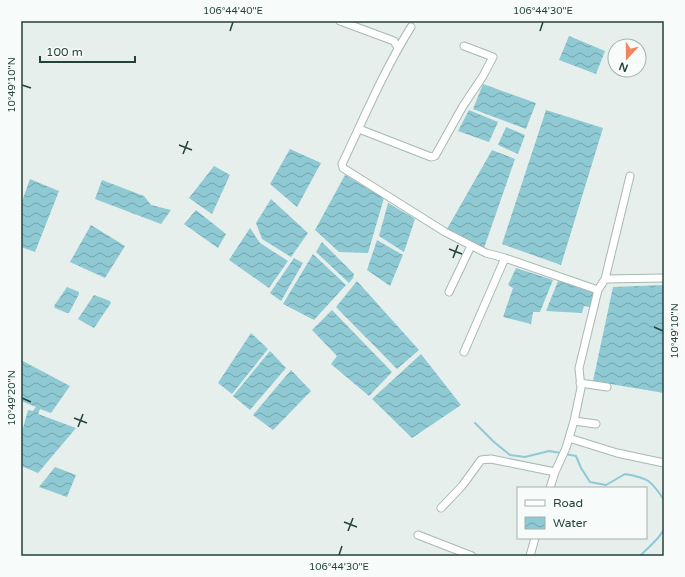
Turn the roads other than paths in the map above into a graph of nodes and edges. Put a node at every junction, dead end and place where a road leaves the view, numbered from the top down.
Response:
1 (340, 21) edge
2 (411, 27) dead end
3 (464, 46) dead end
4 (398, 48) junction
5 (359, 129) junction
6 (630, 176) dead end
7 (471, 246) junction
8 (506, 258) junction
9 (664, 278) edge
10 (605, 279) junction
11 (598, 290) junction
12 (449, 292) dead end
13 (464, 352) dead end
14 (580, 383) junction
15 (607, 387) dead end
16 (574, 421) junction
17 (596, 424) dead end
18 (569, 438) junction
19 (664, 463) edge
20 (555, 472) junction
21 (550, 487) edge
22 (440, 508) dead end
23 (418, 535) dead end
24 (535, 539) edge
25 (472, 556) edge
26 (530, 556) edge

1 - 4 street
2 - 4 street
3 - 5 street
4 - 5 street
5 - 7 street
6 - 10 street
7 - 8 street
7 - 12 street
8 - 11 street
8 - 13 street
9 - 10 street
10 - 11 street
11 - 14 street
14 - 15 street
14 - 16 street
16 - 17 street
16 - 18 street
18 - 19 street
18 - 20 street
20 - 21 street
20 - 22 street
23 - 25 street
24 - 26 street

